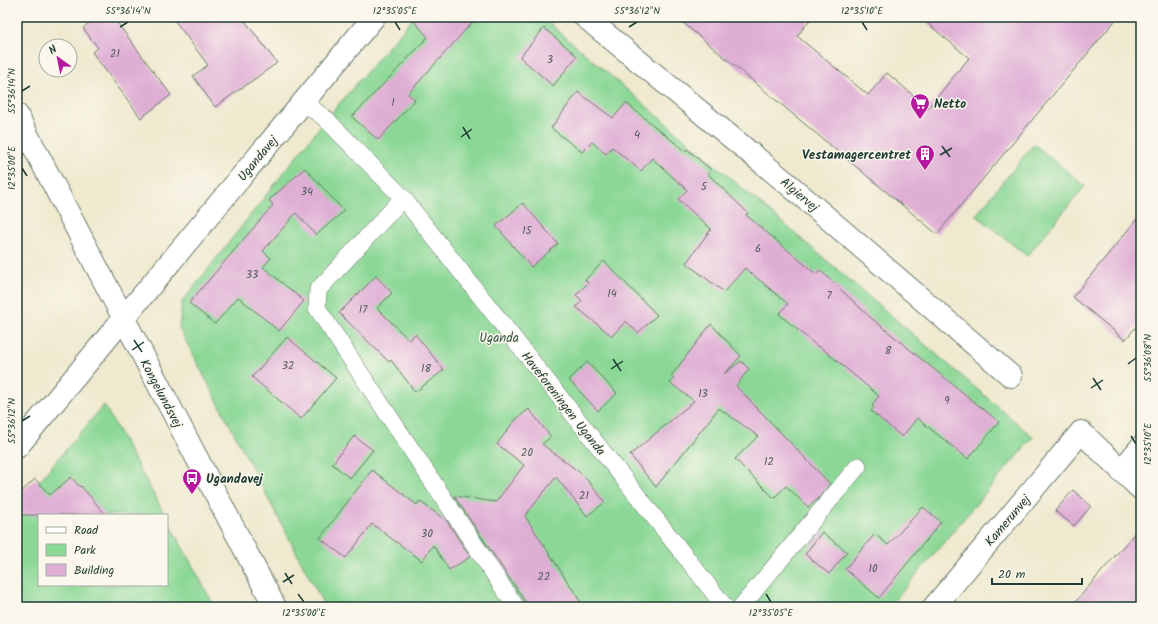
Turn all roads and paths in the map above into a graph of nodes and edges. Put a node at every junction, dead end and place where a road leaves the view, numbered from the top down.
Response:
1 (374, 17) edge
2 (586, 17) edge
3 (303, 102) junction
4 (17, 115) edge
5 (402, 198) junction
6 (123, 319) junction
7 (1011, 376) dead end
8 (17, 447) edge
9 (1141, 447) edge
10 (858, 466) dead end
11 (1121, 471) junction
12 (1141, 489) edge
13 (275, 607) edge
14 (516, 607) edge
15 (724, 607) edge
16 (741, 607) edge
17 (934, 607) edge

1 - 3 street, Ugandavej
2 - 7 street, Algiervej
3 - 5 lane, Haveforeningen Uganda
3 - 6 street, Ugandavej
4 - 6 street, Kongelundsvej
5 - 14 lane
5 - 15 lane, Haveforeningen Uganda
6 - 8 street, Ugandavej
6 - 13 street, Kongelundsvej
9 - 11 street
10 - 16 lane
11 - 12 street
11 - 17 street, Kamerunvej

